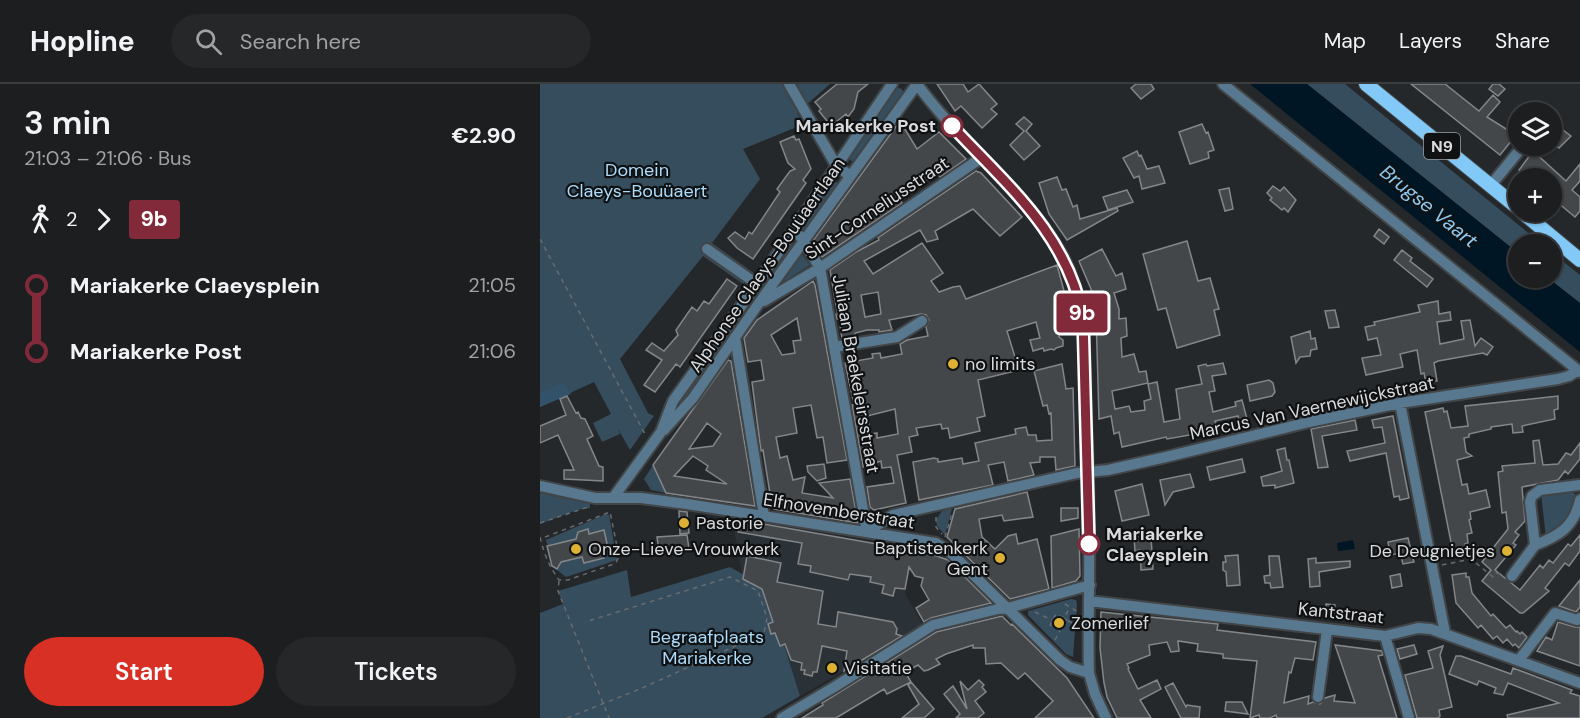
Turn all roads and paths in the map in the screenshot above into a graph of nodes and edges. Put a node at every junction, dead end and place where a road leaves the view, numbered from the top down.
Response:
1 (789, 84) edge
2 (892, 84) edge
3 (917, 84) edge
4 (1223, 84) edge
5 (1366, 84) edge
6 (1515, 156) edge
7 (981, 158) junction
8 (836, 165) junction
9 (850, 176) junction
10 (1491, 185) junction
11 (1508, 199) edge
12 (1534, 222) edge
13 (794, 229) junction
14 (540, 239) edge
15 (804, 240) junction
16 (707, 249) dead end
17 (1580, 260) edge
18 (820, 268) junction
19 (757, 284) junction
20 (759, 303) junction
21 (731, 320) junction
22 (922, 321) dead end
23 (736, 339) junction
24 (834, 347) junction
25 (1579, 371) edge
26 (1400, 403) junction
27 (661, 432) junction
28 (652, 446) junction
29 (1088, 472) junction
30 (1580, 485) edge
31 (540, 486) edge
32 (608, 499) junction
33 (956, 500) junction
34 (1580, 500) edge
35 (937, 515) dead end
36 (764, 516) junction
37 (540, 523) edge
38 (867, 532) junction
39 (540, 538) edge
40 (1535, 545) junction
41 (1432, 568) junction
42 (1512, 576) joint
43 (559, 580) junction
44 (1089, 585) junction
45 (1060, 593) junction
46 (1070, 607) junction
47 (1089, 607) junction
48 (1008, 608) junction
49 (1064, 618) junction
50 (1580, 618) edge
51 (585, 622) dead end
52 (1327, 630) junction
53 (1445, 633) junction
54 (1385, 636) junction
55 (1519, 660) junction
56 (1089, 673) junction
57 (1580, 683) edge
58 (1318, 698) dead end
59 (603, 703) junction
60 (801, 713) edge
61 (567, 718) edge
62 (609, 718) edge
63 (782, 718) edge
64 (1106, 718) edge
65 (1409, 718) edge

1 - 8 street
2 - 8 street, Alphonse Claeys-Bouüaertlaan
3 - 7 street
3 - 9 street, Alphonse Claeys-Bouüaertlaan
4 - 25 street
5 - 10 main road, N9
6 - 10 street
7 - 18 street, Sint-Corneliusstraat
7 - 29 street
8 - 9 street
8 - 13 street, Alphonse Claeys-Bouüaertlaan
9 - 15 street, Alphonse Claeys-Bouüaertlaan
10 - 11 main road, N9
12 - 17 main road
13 - 15 street, Juliaan Braekeleirsstraat
13 - 19 street, Alphonse Claeys-Bouüaertlaan
14 - 28 path
15 - 18 street, Juliaan Braekeleirsstraat
15 - 20 street, Alphonse Claeys-Bouüaertlaan
16 - 19 street
18 - 20 street, Sint-Corneliusstraat
18 - 24 street, Juliaan Braekeleirsstraat
19 - 21 street, Alphonse Claeys-Bouüaertlaan
20 - 23 street, Alphonse Claeys-Bouüaertlaan
21 - 23 street
21 - 27 street, Alphonse Claeys-Bouüaertlaan
22 - 24 street
23 - 27 street, Alphonse Claeys-Bouüaertlaan
23 - 36 street
24 - 38 street, Juliaan Braekeleirsstraat
25 - 26 street, Marcus Van Vaernewijckstraat
26 - 29 street, Marcus Van Vaernewijckstraat
26 - 41 street
27 - 28 street, Alphonse Claeys-Bouüaertlaan
28 - 32 street, Alphonse Claeys-Bouüaertlaan
29 - 33 street, Marcus Van Vaernewijckstraat
29 - 44 street
30 - 40 street
31 - 32 street, Elfnovemberstraat
32 - 36 street, Elfnovemberstraat
32 - 37 path
33 - 35 path
33 - 38 street, Marcus Van Vaernewijckstraat
34 - 40 street
36 - 38 street, Elfnovemberstraat
38 - 48 street, Elfnovemberstraat
39 - 43 path
39 - 43 path
40 - 42 street
41 - 42 path
41 - 53 street
43 - 59 path
44 - 45 street
44 - 47 street
45 - 46 path
45 - 48 street
46 - 47 path
46 - 49 path
47 - 52 street, Kantstraat
47 - 56 street
48 - 56 street, Elfnovemberstraat
48 - 60 street
49 - 49 path
50 - 55 street
51 - 59 path
52 - 54 street, Kantstraat
52 - 58 street
53 - 54 street, Kantstraat
53 - 55 street, Kantstraat
54 - 65 street
55 - 57 street, Kantstraat
56 - 64 street
59 - 61 path
59 - 62 path
60 - 63 street

